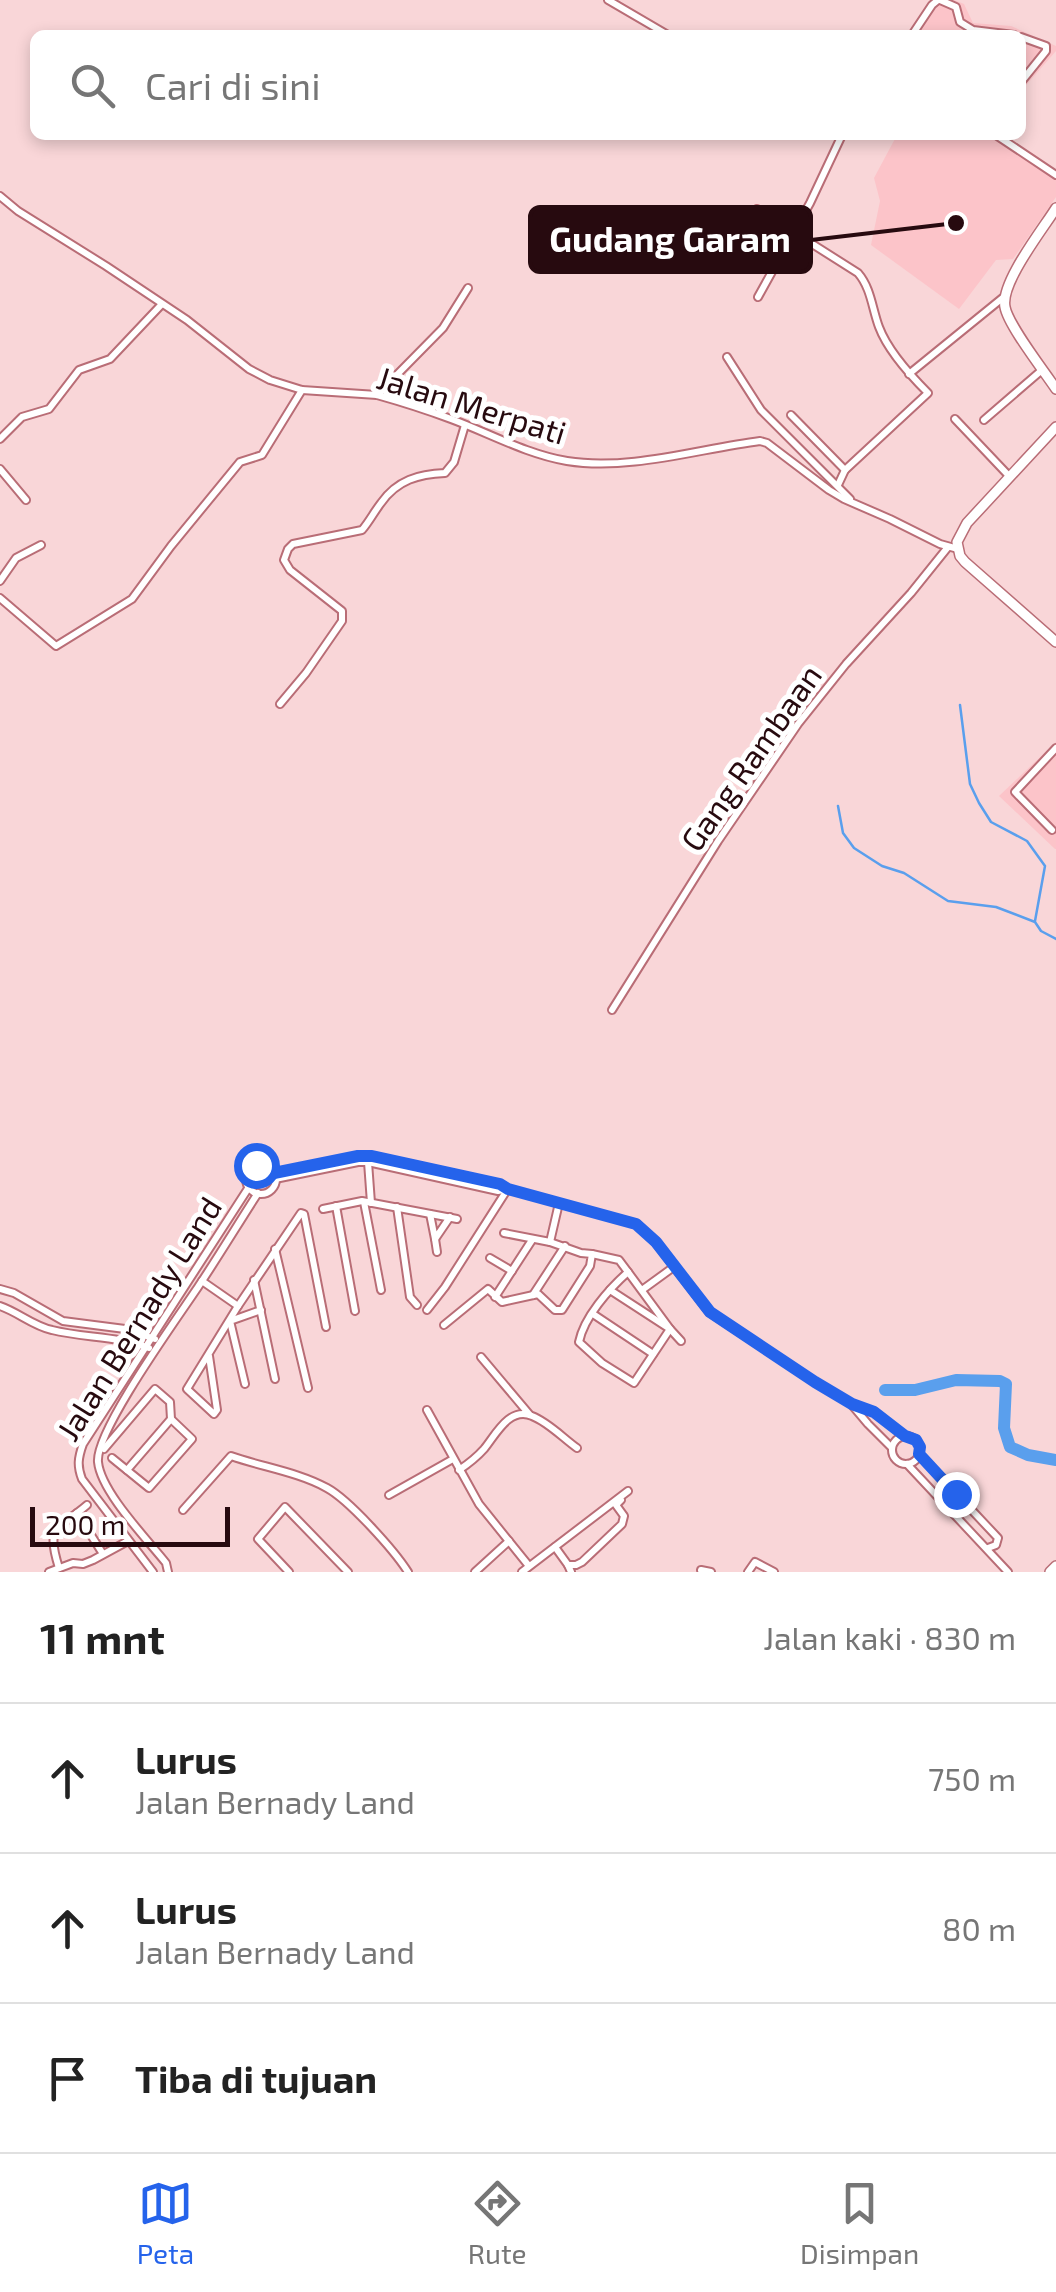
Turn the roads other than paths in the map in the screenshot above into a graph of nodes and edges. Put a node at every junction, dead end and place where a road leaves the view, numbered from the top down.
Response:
1 (608, 0) edge
2 (939, 0) edge
3 (659, 30) edge
4 (916, 30) edge
5 (973, 30) edge
6 (1026, 39) edge
7 (1026, 76) edge
8 (840, 140) edge
9 (1003, 140) edge
10 (1056, 176) edge
11 (0, 196) edge
12 (1056, 208) edge
13 (757, 210) dead end
14 (794, 234) junction
15 (468, 288) dead end
16 (758, 296) dead end
17 (1005, 296) junction
18 (162, 304) junction
19 (726, 357) dead end
20 (1043, 369) junction
21 (909, 374) junction
22 (1056, 388) edge
23 (302, 390) junction
24 (377, 395) junction
25 (791, 416) dead end
26 (955, 419) dead end
27 (984, 420) dead end
28 (465, 425) junction
29 (1056, 428) edge
30 (0, 439) edge
31 (0, 469) edge
32 (846, 470) junction
33 (1011, 478) junction
34 (838, 485) junction
35 (26, 500) dead end
36 (854, 503) junction
37 (41, 544) dead end
38 (953, 548) junction
39 (0, 581) edge
40 (0, 598) edge
41 (1056, 642) edge
42 (280, 704) dead end
43 (1056, 748) edge
44 (1052, 830) dead end
45 (612, 1010) dead end
46 (368, 1162) junction
47 (275, 1176) junction
48 (248, 1187) junction
49 (508, 1189) junction
50 (258, 1193) junction
51 (368, 1202) junction
52 (560, 1203) junction
53 (336, 1206) junction
54 (396, 1207) junction
55 (323, 1209) dead end
56 (430, 1214) junction
57 (504, 1233) dead end
58 (435, 1239) junction
59 (532, 1240) junction
60 (550, 1242) junction
61 (565, 1246) junction
62 (275, 1249) junction
63 (437, 1252) dead end
64 (592, 1254) junction
65 (490, 1258) dead end
66 (674, 1266) junction
67 (512, 1271) junction
68 (628, 1272) junction
69 (254, 1280) junction
70 (202, 1281) junction
71 (0, 1289) edge
72 (381, 1290) dead end
73 (610, 1290) junction
74 (642, 1290) junction
75 (532, 1296) junction
76 (496, 1297) junction
77 (26, 1299) junction
78 (417, 1305) dead end
79 (0, 1306) edge
80 (238, 1306) junction
81 (260, 1310) junction
82 (427, 1310) dead end
83 (354, 1311) dead end
84 (18, 1314) junction
85 (593, 1314) junction
86 (230, 1321) junction
87 (444, 1325) dead end
88 (326, 1327) dead end
89 (670, 1330) junction
90 (156, 1340) junction
91 (681, 1341) dead end
92 (150, 1349) junction
93 (653, 1354) junction
94 (209, 1356) junction
95 (481, 1357) dead end
96 (275, 1380) dead end
97 (245, 1384) dead end
98 (308, 1388) dead end
99 (852, 1404) junction
100 (427, 1410) dead end
101 (530, 1415) junction
102 (171, 1419) junction
103 (905, 1436) junction
104 (102, 1448) junction
105 (577, 1448) dead end
106 (892, 1448) junction
107 (919, 1454) junction
108 (112, 1458) junction
109 (453, 1459) junction
110 (907, 1464) junction
111 (127, 1470) junction
112 (459, 1470) junction
113 (104, 1482) junction
114 (389, 1495) dead end
115 (86, 1505) dead end
116 (183, 1510) dead end
117 (77, 1513) junction
118 (128, 1541) junction
119 (509, 1541) junction
120 (554, 1547) junction
121 (987, 1548) junction
122 (104, 1554) junction
123 (164, 1560) junction
124 (81, 1564) junction
125 (1056, 1566) edge
126 (59, 1568) junction
127 (570, 1568) edge
128 (527, 1570) edge
129 (701, 1570) edge
130 (152, 1571) edge
131 (49, 1572) edge
132 (85, 1572) edge
133 (168, 1572) edge
134 (289, 1572) edge
135 (348, 1572) edge
136 (408, 1572) edge
137 (475, 1572) edge
138 (710, 1572) edge
139 (748, 1572) edge
140 (774, 1572) edge
141 (1008, 1572) edge
142 (1050, 1572) edge

1 - 3 street
2 - 4 street
2 - 5 street
6 - 7 street
8 - 14 street
9 - 10 street
11 - 18 street, Jalan Merpati
12 - 17 main road
13 - 14 street
14 - 16 street
14 - 21 street
15 - 24 street
17 - 20 main road
17 - 21 street
18 - 23 street, Jalan Merpati
18 - 30 street
19 - 34 street
20 - 22 main road
20 - 27 street
21 - 32 street
23 - 24 street, Jalan Merpati
23 - 40 street
24 - 28 street, Jalan Merpati
25 - 32 street
26 - 33 street
28 - 36 street, Jalan Merpati
28 - 42 street
29 - 33 main road
31 - 35 street
32 - 34 street
33 - 38 main road
34 - 36 street
36 - 38 street, Jalan Merpati
37 - 39 street
38 - 41 main road
38 - 45 street, Gang Rambaan
43 - 44 street
46 - 47 street, Jalan Bernady Land
46 - 49 street, Jalan Bernady Land
46 - 51 street
47 - 48 street, Jalan Bernady Land
47 - 49 street, Jalan Bernady Land
47 - 50 street, Jalan Bernady Land
48 - 50 street, Jalan Bernady Land
48 - 90 street, Jalan Bernady Land
49 - 52 street, Jalan Bernady Land
49 - 82 street
50 - 70 street, Jalan Bernady Land
51 - 53 street
51 - 54 street
51 - 72 street
52 - 60 street
52 - 66 street, Jalan Bernady Land
53 - 55 street
53 - 83 street
54 - 56 street
54 - 78 street
56 - 58 street
56 - 58 street
57 - 59 street
58 - 63 street
59 - 60 street
59 - 67 street
60 - 61 street
61 - 64 street
61 - 75 street
62 - 69 street
62 - 88 street
62 - 98 street
64 - 68 street
64 - 75 street
65 - 67 street
66 - 74 street
66 - 99 street, Jalan Bernady Land
67 - 76 street
68 - 73 street
68 - 74 street
69 - 80 street
69 - 81 street
70 - 80 street
70 - 90 street, Jalan Bernady Land
71 - 77 street
73 - 85 street
73 - 89 street
74 - 89 street
75 - 76 street
76 - 87 street
77 - 84 street
77 - 90 street
79 - 84 street
80 - 86 street
81 - 86 street
81 - 96 street
84 - 92 street
85 - 93 street
85 - 93 street
86 - 94 street
86 - 97 street
89 - 91 street
89 - 93 street
90 - 92 street, Jalan Bernady Land
92 - 104 street, Jalan Bernady Land
92 - 118 street, Jalan Bernady Land
94 - 94 street
95 - 101 street
99 - 103 street, Jalan Bernady Land
99 - 106 street, Jalan Bernady Land
100 - 109 street
101 - 105 street
101 - 112 street
102 - 104 street
102 - 111 street
102 - 111 street
103 - 106 street
103 - 107 street
104 - 108 street
104 - 113 street, Jalan Bernady Land
106 - 110 street
107 - 110 street
107 - 121 street
108 - 111 street
108 - 113 street
109 - 112 street
109 - 114 street
110 - 121 street
112 - 119 street
113 - 123 street, Jalan Bernady Land
115 - 117 street
116 - 136 street
117 - 122 street
117 - 126 street
118 - 122 street
118 - 130 street, Jalan Bernady Land
119 - 128 street
119 - 137 street
120 - 127 street
120 - 127 street
120 - 128 street
121 - 141 street
122 - 124 street
123 - 130 street
123 - 133 street, Jalan Bernady Land
124 - 126 street
124 - 132 street
125 - 142 main road
126 - 131 street
129 - 138 street
134 - 135 street
139 - 140 street

